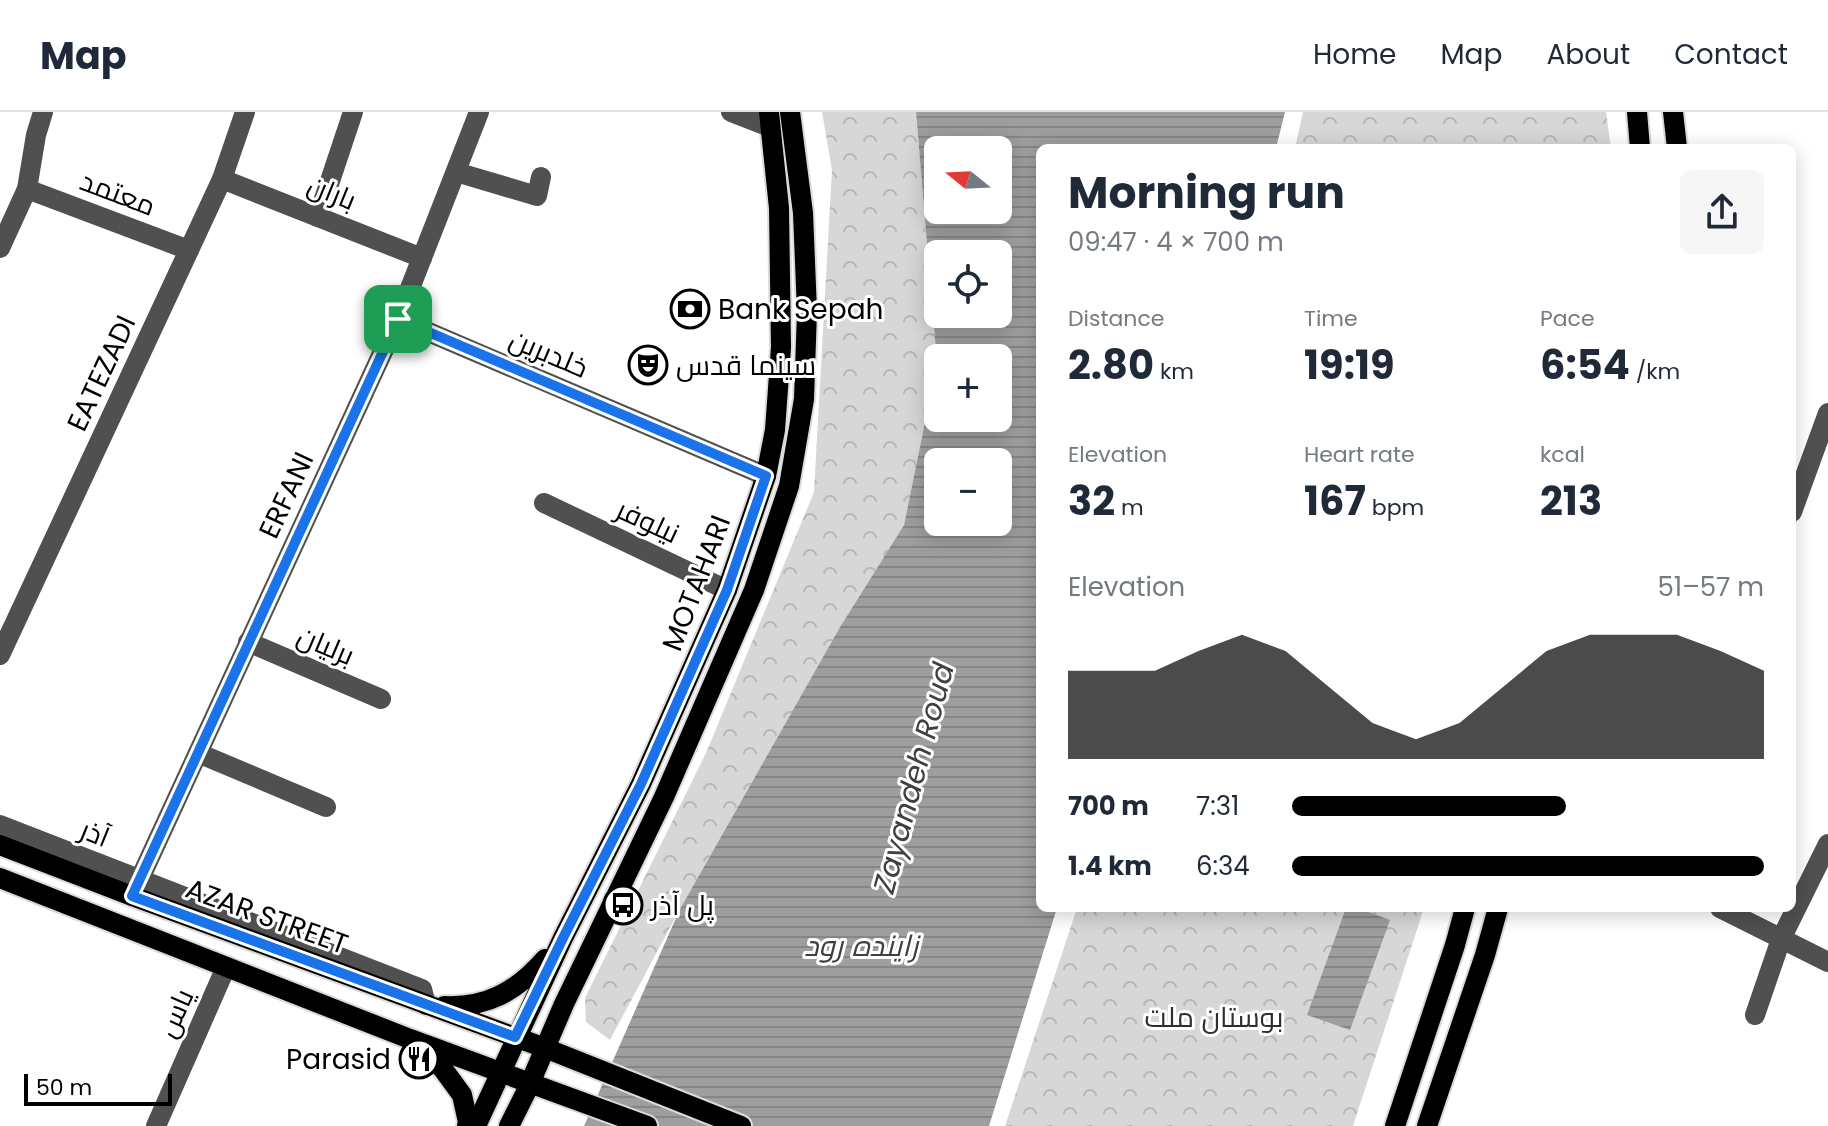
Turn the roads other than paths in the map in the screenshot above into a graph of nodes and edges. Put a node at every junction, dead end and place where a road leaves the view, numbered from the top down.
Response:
1 (43, 112) edge
2 (245, 112) edge
3 (353, 112) edge
4 (479, 112) edge
5 (731, 112) edge
6 (790, 112) edge
7 (1637, 112) edge
8 (1673, 112) edge
9 (770, 120) edge
10 (1640, 144) edge
11 (1677, 144) edge
12 (456, 172) junction
13 (541, 177) dead end
14 (222, 179) junction
15 (27, 189) junction
16 (318, 217) junction
17 (0, 248) edge
18 (189, 250) junction
19 (422, 258) junction
20 (398, 319) junction
21 (1828, 413) edge
22 (766, 476) junction
23 (1796, 501) edge
24 (544, 503) dead end
25 (727, 590) junction
26 (248, 642) junction
27 (0, 655) edge
28 (381, 699) dead end
29 (198, 753) junction
30 (326, 807) dead end
31 (0, 825) edge
32 (1828, 844) edge
33 (0, 845) edge
34 (0, 878) edge
35 (136, 888) junction
36 (1796, 909) edge
37 (1464, 912) edge
38 (1497, 912) edge
39 (1728, 912) edge
40 (1794, 912) edge
41 (563, 938) junction
42 (1781, 939) junction
43 (1828, 962) edge
44 (226, 967) junction
45 (564, 1004) junction
46 (426, 1005) junction
47 (1755, 1015) dead end
48 (515, 1037) junction
49 (413, 1040) junction
50 (545, 1048) junction
51 (581, 1063) junction
52 (500, 1072) junction
53 (530, 1082) junction
54 (566, 1096) junction
55 (156, 1126) edge
56 (467, 1126) edge
57 (476, 1126) edge
58 (511, 1126) edge
59 (647, 1126) edge
60 (741, 1126) edge
61 (1395, 1126) edge
62 (1427, 1126) edge

1 - 15 street
2 - 14 street, EATEZADI
3 - 16 street
4 - 12 street, ERFANI
5 - 9 street
6 - 45 main road
7 - 10 main road
8 - 11 main road
9 - 22 main road, MOTAHARI
12 - 13 street
12 - 19 street, ERFANI
14 - 16 street, باران
14 - 18 street, EATEZADI
15 - 17 street
15 - 18 street, معتمد
16 - 19 street, باران
18 - 27 street, EATEZADI
19 - 20 street, ERFANI
20 - 22 street, خلدبرین
20 - 26 street, ERFANI
21 - 23 street
22 - 25 main road, MOTAHARI
24 - 25 street, نیلوفر
25 - 41 main road, MOTAHARI
26 - 28 street, برلیان
26 - 29 street, ERFANI
29 - 30 street
29 - 35 street, ERFANI
31 - 35 street, آذر
32 - 36 street
33 - 35 main road, AZAR STREET
34 - 44 main road
35 - 46 main road, AZAR STREET
37 - 61 main road
38 - 62 main road
39 - 42 street
40 - 42 street
41 - 46 main road
41 - 48 main road, MOTAHARI
42 - 43 street
42 - 47 street
44 - 49 main road
44 - 55 street, یاس
45 - 50 main road
45 - 51 main road
46 - 48 main road, AZAR STREET
48 - 50 main road, AZAR STREET
48 - 52 main road, MOTAHARI
49 - 52 main road
49 - 56 main road
50 - 51 main road, AZAR STREET
50 - 53 main road
51 - 60 main road, AZAR STREET
52 - 53 main road
52 - 57 main road, MOTAHARI
53 - 54 main road
53 - 58 main road
54 - 58 main road
54 - 59 main road

